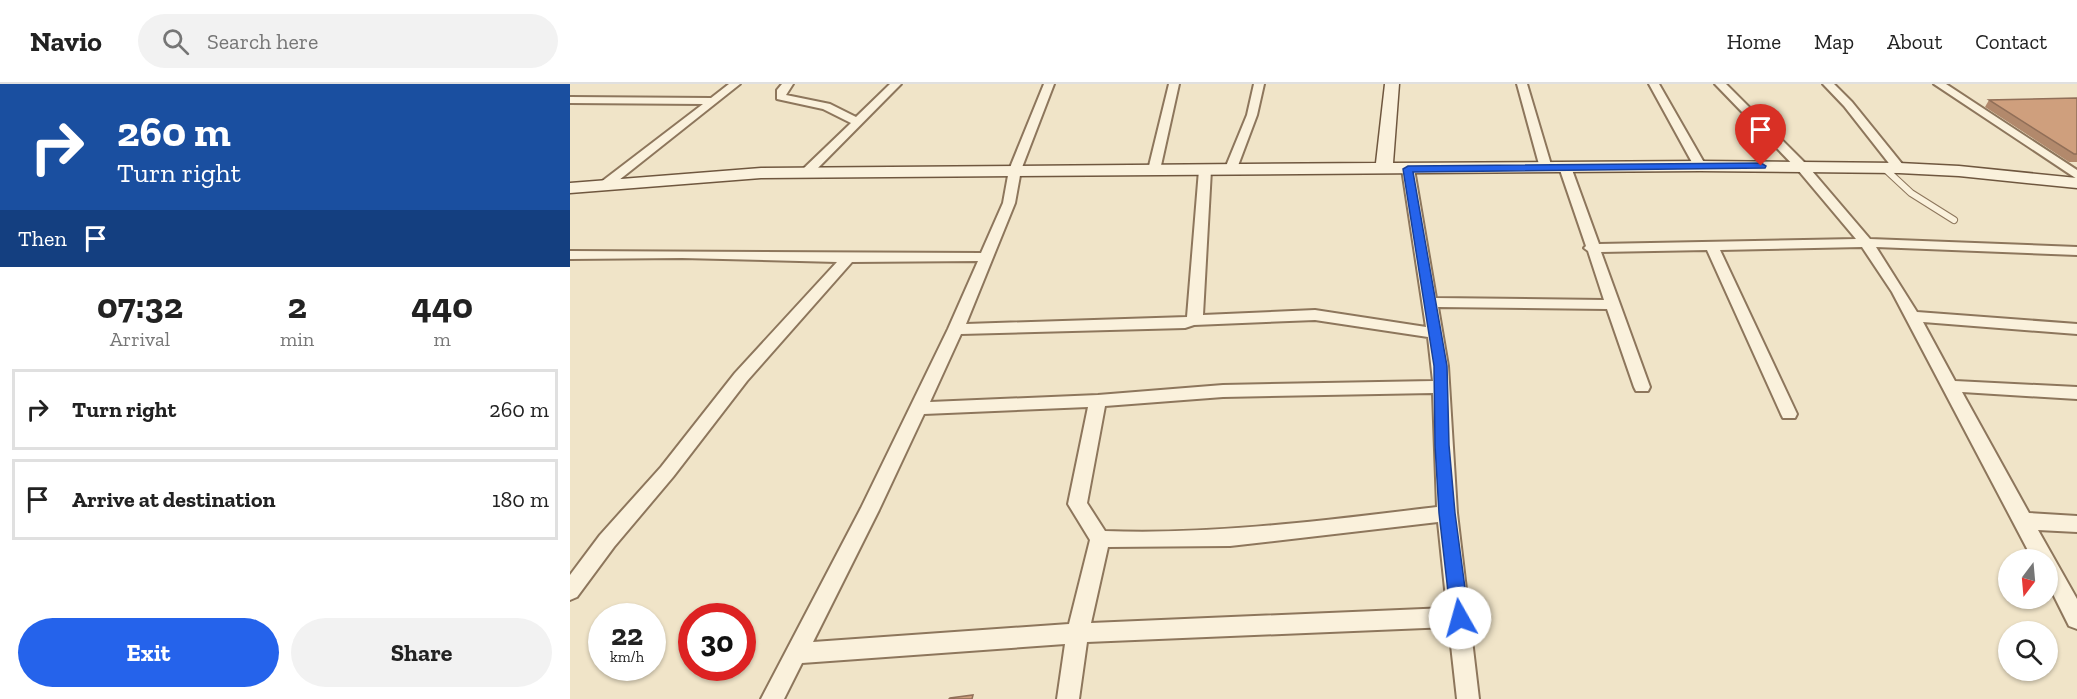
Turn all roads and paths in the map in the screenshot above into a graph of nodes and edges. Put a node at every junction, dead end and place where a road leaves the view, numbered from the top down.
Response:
1 (735, 84) edge
2 (788, 84) edge
3 (896, 84) edge
4 (1049, 84) edge
5 (1174, 84) edge
6 (1259, 84) edge
7 (1392, 84) edge
8 (1522, 84) edge
9 (1654, 84) edge
10 (1720, 84) edge
11 (1828, 84) edge
12 (1939, 84) edge
13 (570, 100) edge
14 (713, 101) junction
15 (858, 122) junction
16 (1700, 166) junction
17 (1565, 167) junction
18 (1802, 167) junction
19 (1891, 167) junction
20 (1546, 168) junction
21 (1384, 169) junction
22 (1408, 169) junction
23 (1015, 170) junction
24 (1154, 170) junction
25 (1205, 171) junction
26 (1230, 171) junction
27 (807, 172) junction
28 (2077, 175) edge
29 (2077, 183) edge
30 (604, 185) junction
31 (570, 188) edge
32 (1954, 220) dead end
33 (1866, 243) junction
34 (1712, 246) junction
35 (1591, 248) junction
36 (2077, 251) edge
37 (570, 255) edge
38 (987, 257) junction
39 (848, 258) junction
40 (1430, 302) junction
41 (1613, 305) junction
42 (1910, 316) junction
43 (1192, 320) junction
44 (2077, 329) edge
45 (956, 330) junction
46 (1434, 333) junction
47 (1951, 386) junction
48 (1441, 387) junction
49 (1641, 387) dead end
50 (2077, 393) edge
51 (1098, 401) junction
52 (918, 408) junction
53 (1789, 414) dead end
54 (1447, 513) junction
55 (2024, 521) junction
56 (2077, 524) edge
57 (1100, 539) junction
58 (2038, 549) edge
59 (2058, 584) edge
60 (570, 591) edge
61 (1460, 618) junction
62 (2077, 620) edge
63 (1078, 633) junction
64 (796, 653) junction
65 (772, 699) edge
66 (1068, 699) edge
67 (1468, 699) edge

1 - 14 street
2 - 15 street
3 - 15 street
4 - 23 street
5 - 24 street
6 - 26 street
7 - 21 main road
8 - 20 street
9 - 16 street
10 - 18 street
11 - 19 street
12 - 28 street
13 - 14 street
14 - 30 street
15 - 27 street
16 - 17 main road
16 - 18 main road
17 - 20 main road
17 - 35 street
18 - 19 main road
18 - 33 street
19 - 29 main road
19 - 32 lane
20 - 22 main road
21 - 22 main road
21 - 26 main road
22 - 40 street
23 - 24 main road
23 - 27 main road
23 - 38 street
24 - 25 main road
25 - 26 main road
25 - 43 street
27 - 30 main road
30 - 31 main road
33 - 34 street
33 - 36 street
33 - 42 street
34 - 35 street
34 - 53 street
35 - 41 street
37 - 39 street
38 - 39 street
38 - 45 street
39 - 60 street
40 - 41 street
40 - 46 street
41 - 49 street
42 - 44 street
42 - 47 street
43 - 45 street
43 - 46 street
45 - 52 street
46 - 48 street
47 - 50 street
47 - 55 street
48 - 51 street
48 - 54 street
51 - 52 street
51 - 57 street
52 - 64 street
54 - 57 street
54 - 61 street
55 - 56 street
55 - 58 street
57 - 63 street
59 - 62 street
61 - 63 street
61 - 67 street
63 - 64 street
63 - 66 street
64 - 65 street

